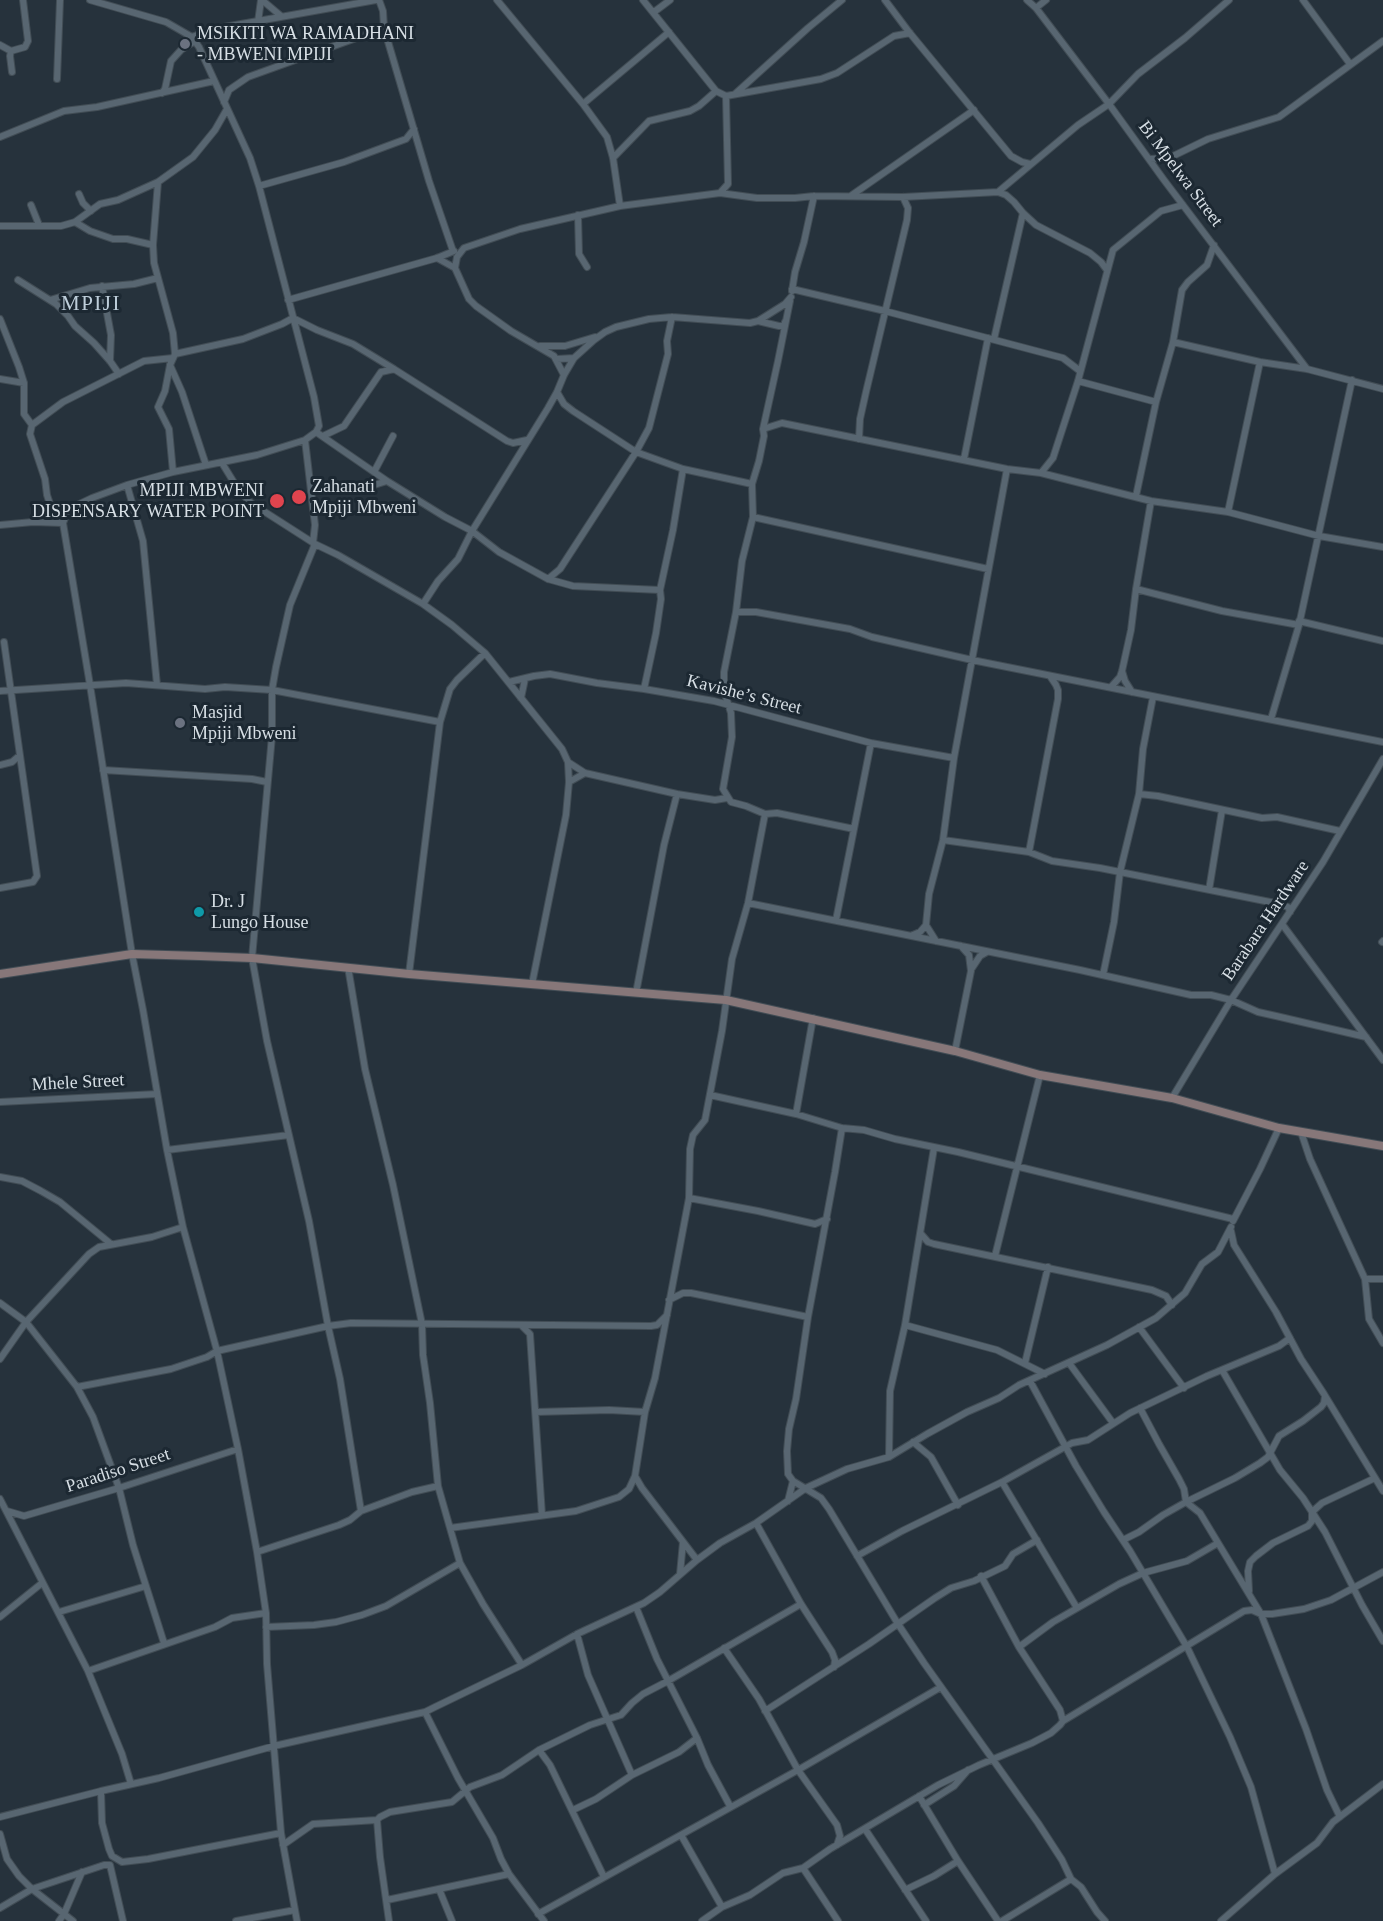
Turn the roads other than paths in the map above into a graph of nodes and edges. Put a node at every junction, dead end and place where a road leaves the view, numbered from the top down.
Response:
1 (23, 0) edge
2 (60, 0) edge
3 (93, 0) edge
4 (261, 0) edge
5 (377, 0) edge
6 (497, 0) edge
7 (644, 0) edge
8 (670, 0) edge
9 (842, 0) edge
10 (885, 0) edge
11 (1027, 0) edge
12 (1046, 0) edge
13 (1229, 0) edge
14 (1303, 0) edge
15 (354, 2) edge
16 (1036, 8) junction
17 (654, 12) junction
18 (281, 16) junction
19 (258, 22) junction
20 (384, 28) junction
21 (669, 32) junction
22 (910, 33) junction
23 (193, 39) junction
24 (1383, 41) edge
25 (0, 45) edge
26 (11, 51) junction
27 (1350, 64) junction
28 (12, 72) dead end
29 (57, 79) dead end
30 (214, 81) junction
31 (716, 91) junction
32 (161, 94) junction
33 (735, 94) junction
34 (726, 96) junction
35 (224, 102) junction
36 (583, 104) junction
37 (1109, 104) junction
38 (227, 109) junction
39 (974, 110) junction
40 (414, 129) junction
41 (0, 137) edge
42 (406, 139) junction
43 (418, 142) junction
44 (613, 158) junction
45 (1150, 159) junction
46 (1030, 164) junction
47 (158, 182) junction
48 (728, 184) junction
49 (259, 186) junction
50 (998, 192) junction
51 (720, 193) junction
52 (79, 194) dead end
53 (734, 194) junction
54 (852, 195) junction
55 (814, 196) junction
56 (903, 197) junction
57 (31, 205) dead end
58 (1183, 205) junction
59 (620, 206) junction
60 (91, 211) junction
61 (1023, 213) junction
62 (578, 216) junction
63 (75, 222) junction
64 (39, 225) junction
65 (0, 226) edge
66 (153, 245) junction
67 (1214, 245) junction
68 (464, 248) junction
69 (453, 252) junction
70 (437, 258) junction
71 (587, 267) dead end
72 (456, 268) junction
73 (1107, 270) junction
74 (158, 278) junction
75 (18, 280) dead end
76 (102, 286) junction
77 (791, 293) junction
78 (288, 300) junction
79 (50, 301) junction
80 (885, 311) junction
81 (672, 317) junction
82 (292, 318) junction
83 (0, 320) edge
84 (759, 321) junction
85 (785, 322) junction
86 (600, 336) junction
87 (991, 338) junction
88 (1173, 342) junction
89 (540, 346) junction
90 (174, 356) junction
91 (574, 358) junction
92 (557, 359) junction
93 (110, 361) junction
94 (1260, 362) junction
95 (382, 363) junction
96 (170, 365) junction
97 (394, 369) junction
98 (1307, 369) junction
99 (381, 372) junction
100 (1080, 372) junction
101 (119, 374) junction
102 (564, 375) junction
103 (0, 380) edge
104 (1352, 380) junction
105 (1078, 381) junction
106 (24, 383) junction
107 (1383, 389) edge
108 (557, 392) junction
109 (1156, 402) junction
110 (564, 404) junction
111 (548, 408) junction
112 (32, 425) junction
113 (763, 429) junction
114 (314, 434) junction
115 (323, 436) junction
116 (393, 436) dead end
117 (859, 438) junction
118 (305, 440) junction
119 (527, 440) junction
120 (513, 444) junction
121 (636, 452) junction
122 (518, 456) junction
123 (964, 459) junction
124 (222, 463) junction
125 (206, 465) junction
126 (683, 469) junction
127 (1007, 469) junction
128 (173, 472) junction
129 (374, 472) junction
130 (1041, 473) junction
131 (387, 481) junction
132 (752, 484) junction
133 (127, 485) junction
134 (312, 489) junction
135 (1136, 496) junction
136 (1151, 501) junction
137 (1228, 512) junction
138 (753, 517) junction
139 (64, 522) junction
140 (0, 525) edge
141 (472, 531) junction
142 (1319, 536) junction
143 (314, 544) junction
144 (1383, 547) edge
145 (988, 569) junction
146 (548, 579) junction
147 (1136, 589) junction
148 (660, 590) junction
149 (423, 604) junction
150 (736, 612) junction
151 (1299, 623) junction
152 (1383, 641) edge
153 (4, 642) dead end
154 (485, 653) junction
155 (972, 660) junction
156 (1122, 671) junction
157 (1049, 676) junction
158 (525, 679) junction
159 (1072, 680) junction
160 (509, 682) junction
161 (90, 685) junction
162 (157, 685) junction
163 (1111, 687) junction
164 (644, 688) junction
165 (10, 690) junction
166 (272, 690) junction
167 (1058, 690) junction
168 (0, 691) edge
169 (724, 691) junction
170 (1132, 692) junction
171 (1153, 697) junction
172 (521, 698) junction
173 (714, 701) junction
174 (727, 705) junction
175 (1272, 719) junction
176 (440, 722) junction
177 (1383, 742) edge
178 (871, 743) junction
179 (19, 756) junction
180 (954, 758) junction
181 (1383, 759) edge
182 (568, 762) junction
183 (3, 765) edge
184 (103, 770) junction
185 (21, 771) junction
186 (585, 773) junction
187 (267, 782) junction
188 (569, 782) junction
189 (676, 794) junction
190 (1139, 794) junction
191 (727, 798) junction
192 (1222, 810) junction
193 (765, 814) junction
194 (854, 829) junction
195 (1340, 831) junction
196 (943, 840) junction
197 (1029, 852) junction
198 (1120, 872) junction
199 (0, 888) edge
200 (1209, 890) junction
201 (748, 903) junction
202 (1290, 912) junction
203 (836, 920) junction
204 (1282, 924) junction
205 (926, 925) junction
206 (912, 936) junction
207 (936, 941) junction
208 (961, 946) junction
209 (988, 952) junction
210 (132, 954) junction
211 (252, 958) junction
212 (348, 967) junction
213 (971, 971) junction
214 (0, 974) edge
215 (409, 974) junction
216 (1103, 975) junction
217 (532, 984) junction
218 (636, 993) junction
219 (726, 1000) junction
220 (1231, 1000) junction
221 (813, 1018) junction
222 (1366, 1037) junction
223 (955, 1051) junction
224 (1383, 1060) edge
225 (1040, 1075) junction
226 (157, 1094) junction
227 (710, 1095) junction
228 (1172, 1098) junction
229 (0, 1102) edge
230 (796, 1114) junction
231 (842, 1128) junction
232 (1279, 1128) junction
233 (1301, 1132) junction
234 (289, 1134) junction
235 (1383, 1146) edge
236 (934, 1148) junction
237 (167, 1150) junction
238 (1017, 1167) junction
239 (0, 1177) edge
240 (689, 1198) junction
241 (826, 1219) junction
242 (1233, 1219) junction
243 (183, 1227) junction
244 (1231, 1227) junction
245 (921, 1233) junction
246 (111, 1244) junction
247 (934, 1244) junction
248 (916, 1256) junction
249 (995, 1256) junction
250 (1048, 1267) junction
251 (1365, 1279) junction
252 (1383, 1279) edge
253 (669, 1300) junction
254 (0, 1303) edge
255 (1172, 1305) junction
256 (667, 1315) junction
257 (808, 1317) junction
258 (26, 1322) junction
259 (422, 1324) junction
260 (521, 1325) junction
261 (536, 1325) junction
262 (905, 1325) junction
263 (328, 1326) junction
264 (1139, 1327) junction
265 (530, 1334) junction
266 (1290, 1338) junction
267 (1383, 1343) edge
268 (217, 1351) junction
269 (0, 1359) edge
270 (1025, 1363) junction
271 (1069, 1363) junction
272 (1222, 1370) junction
273 (1045, 1374) junction
274 (1030, 1381) junction
275 (77, 1387) junction
276 (1184, 1388) junction
277 (1324, 1394) junction
278 (1140, 1408) junction
279 (536, 1412) junction
280 (645, 1412) junction
281 (1113, 1423) junction
282 (913, 1442) junction
283 (1065, 1447) junction
284 (238, 1449) junction
285 (1270, 1452) junction
286 (889, 1457) junction
287 (635, 1476) junction
288 (1375, 1478) junction
289 (793, 1481) junction
290 (1002, 1482) junction
291 (438, 1486) junction
292 (119, 1488) junction
293 (642, 1488) junction
294 (806, 1488) junction
295 (629, 1490) junction
296 (1383, 1491) edge
297 (0, 1499) edge
298 (788, 1501) junction
299 (1186, 1502) junction
300 (958, 1505) junction
301 (7, 1511) junction
302 (361, 1511) junction
303 (1312, 1512) junction
304 (542, 1515) junction
305 (24, 1516) junction
306 (756, 1523) junction
307 (450, 1528) junction
308 (16, 1530) junction
309 (1037, 1540) junction
310 (1123, 1540) junction
311 (683, 1542) junction
312 (1218, 1543) junction
313 (257, 1552) junction
314 (857, 1557) junction
315 (698, 1560) junction
316 (460, 1563) junction
317 (1383, 1572) edge
318 (1143, 1573) junction
319 (680, 1575) junction
320 (981, 1576) junction
321 (42, 1583) junction
322 (146, 1586) junction
323 (1355, 1588) junction
324 (1249, 1594) junction
325 (801, 1604) junction
326 (636, 1607) junction
327 (1077, 1608) junction
328 (59, 1612) junction
329 (266, 1613) junction
330 (1260, 1614) junction
331 (0, 1617) edge
332 (898, 1624) junction
333 (266, 1627) junction
334 (577, 1634) junction
335 (1383, 1641) edge
336 (164, 1643) junction
337 (1019, 1647) junction
338 (1187, 1647) junction
339 (724, 1648) junction
340 (834, 1656) junction
341 (849, 1658) junction
342 (522, 1665) junction
343 (834, 1667) junction
344 (88, 1671) junction
345 (668, 1681) junction
346 (941, 1687) junction
347 (765, 1711) junction
348 (425, 1712) junction
349 (607, 1719) junction
350 (1062, 1721) junction
351 (697, 1738) junction
352 (274, 1746) junction
353 (539, 1750) junction
354 (992, 1759) junction
355 (798, 1770) junction
356 (969, 1770) junction
357 (632, 1775) junction
358 (131, 1784) junction
359 (1383, 1784) edge
360 (466, 1790) junction
361 (101, 1791) junction
362 (920, 1796) junction
363 (924, 1805) junction
364 (730, 1806) junction
365 (573, 1810) junction
366 (0, 1817) edge
367 (1340, 1817) junction
368 (377, 1820) junction
369 (866, 1829) junction
370 (839, 1830) junction
371 (281, 1833) junction
372 (0, 1834) edge
373 (681, 1835) junction
374 (853, 1836) junction
375 (283, 1845) junction
376 (837, 1845) junction
377 (958, 1861) junction
378 (804, 1868) junction
379 (82, 1872) junction
380 (509, 1874) junction
381 (1275, 1874) junction
382 (604, 1877) junction
383 (1071, 1879) junction
384 (32, 1889) junction
385 (439, 1889) junction
386 (905, 1890) junction
387 (387, 1900) junction
388 (722, 1907) junction
389 (0, 1908) edge
390 (295, 1910) junction
391 (64, 1914) junction
392 (538, 1914) junction
393 (836, 1920) edge
394 (59, 1921) edge
395 (73, 1921) edge
396 (123, 1921) edge
397 (236, 1921) edge
398 (297, 1921) edge
399 (389, 1921) edge
400 (452, 1921) edge
401 (544, 1921) edge
402 (702, 1921) edge
403 (926, 1921) edge
404 (1000, 1921) edge
405 (1105, 1921) edge
406 (1221, 1921) edge

1 - 26 street
2 - 29 street
3 - 23 street
4 - 18 street
4 - 19 street
5 - 15 street
5 - 20 street
6 - 36 street
7 - 17 street
8 - 17 street
9 - 33 street
10 - 22 street
11 - 16 street, Bi Mpelwa Street
12 - 16 street
13 - 37 street
14 - 27 street
15 - 18 street
16 - 37 street, Bi Mpelwa Street
17 - 21 street
18 - 19 street
19 - 23 street
20 - 35 street
20 - 40 street
21 - 31 street
21 - 36 street
22 - 33 street
22 - 39 street
23 - 30 street
23 - 32 street
24 - 27 street
25 - 26 street
26 - 28 street
27 - 45 street
30 - 32 street
30 - 35 street
31 - 34 street
31 - 44 street
32 - 41 street
33 - 34 street
34 - 48 street
35 - 38 street
36 - 44 street
37 - 45 street, Bi Mpelwa Street
37 - 46 street
38 - 47 street
38 - 49 street
39 - 46 street
39 - 54 street
40 - 42 street
40 - 43 street
42 - 43 street
42 - 49 street
43 - 69 street
44 - 59 street
45 - 58 street, Bi Mpelwa Street
46 - 50 street
47 - 60 street
47 - 66 street
48 - 51 street
48 - 53 street
49 - 78 street
50 - 56 street
50 - 61 street
51 - 53 street
51 - 59 street
52 - 60 street
53 - 55 street
54 - 55 street
54 - 56 street
55 - 77 street
56 - 80 street
57 - 64 street
58 - 67 street, Bi Mpelwa Street
58 - 73 street
59 - 62 street
60 - 63 street
61 - 73 street
61 - 87 street
62 - 68 street
62 - 71 street
63 - 64 street
63 - 66 street
64 - 65 street
66 - 74 street
67 - 88 street
67 - 98 street, Bi Mpelwa Street
68 - 69 street
68 - 72 street
69 - 70 street
70 - 72 street
70 - 78 street
72 - 89 street
73 - 100 street
74 - 76 street
74 - 90 street
75 - 79 street
76 - 79 street
76 - 93 street
77 - 80 street
77 - 84 street
77 - 85 street
78 - 82 street
79 - 93 street
80 - 87 street
80 - 117 street
81 - 84 street
81 - 86 street
81 - 121 street
82 - 90 street
82 - 95 street
82 - 114 street
83 - 106 street
84 - 85 street
85 - 113 street
86 - 89 street
86 - 91 street
87 - 100 street
87 - 123 street
88 - 94 street
88 - 109 street
89 - 92 street
90 - 96 street
90 - 101 street
91 - 92 street
91 - 102 street
92 - 102 street
93 - 101 street
94 - 98 street
94 - 137 street
95 - 97 street
95 - 99 street
96 - 125 street
96 - 128 street
97 - 99 street
97 - 120 street
98 - 104 street
99 - 115 street
100 - 105 street
101 - 112 street
102 - 108 street
103 - 106 street
104 - 107 street
104 - 142 street
105 - 109 street
105 - 130 street
106 - 112 street
108 - 110 street
108 - 111 street
109 - 135 street
110 - 111 street
110 - 121 street
111 - 119 street
112 - 139 street
113 - 117 street
113 - 132 street
114 - 115 street
114 - 118 street
115 - 129 street
116 - 129 street
117 - 123 street
118 - 124 street
118 - 134 street
119 - 120 street
119 - 122 street
120 - 122 street
121 - 126 street
121 - 146 street
122 - 141 street
123 - 127 street
124 - 125 street
124 - 143 street
125 - 128 street
126 - 132 street
126 - 148 street
127 - 130 street
127 - 145 street
128 - 133 street
129 - 131 street
130 - 135 street
131 - 134 street
131 - 141 street
132 - 138 street
133 - 139 street
133 - 162 street
134 - 143 street
135 - 136 street
136 - 137 street
136 - 147 street
137 - 142 street
138 - 145 street
138 - 150 street
139 - 140 street
139 - 161 street
141 - 146 street
141 - 149 street
142 - 144 street
142 - 151 street
143 - 149 street
143 - 166 street
145 - 155 street
146 - 148 street
147 - 151 street
147 - 156 street
148 - 164 street
149 - 154 street
150 - 155 street
150 - 169 street
151 - 152 street
151 - 175 street
153 - 165 street
154 - 160 street
154 - 176 street
155 - 157 street
155 - 180 street
156 - 163 street
156 - 170 street
157 - 159 street
157 - 167 street
158 - 160 street, Kavishe’s Street
158 - 164 street, Kavishe’s Street
158 - 172 street
159 - 163 street
159 - 167 street
160 - 172 street
161 - 162 street
161 - 165 street
161 - 184 street
162 - 166 street
163 - 170 street
164 - 173 street, Kavishe’s Street
165 - 168 street
165 - 179 street
166 - 176 street
166 - 187 street
167 - 197 street
169 - 173 street
169 - 174 street
170 - 171 street
171 - 175 street
171 - 190 street
172 - 182 street
173 - 174 street, Kavishe’s Street
174 - 178 street, Kavishe’s Street
174 - 191 street
175 - 177 street
176 - 215 street
178 - 180 street, Kavishe’s Street
178 - 194 street
179 - 183 street
179 - 185 street
180 - 196 street
181 - 195 street, Barabara Hardware
182 - 186 street
182 - 188 street
183 - 185 street
184 - 187 street
184 - 210 street
185 - 199 street
186 - 188 street
186 - 189 street
187 - 211 street
188 - 217 street
189 - 191 street
189 - 218 street
190 - 192 street
190 - 198 street
191 - 193 street
192 - 195 street
192 - 200 street
193 - 194 street
193 - 201 street
194 - 203 street
195 - 202 street, Barabara Hardware
196 - 197 street
196 - 205 street
197 - 198 street
198 - 200 street
198 - 216 street
200 - 202 street
201 - 203 street
201 - 219 street
202 - 204 street, Barabara Hardware
203 - 206 street
204 - 220 street, Barabara Hardware
204 - 222 street
205 - 206 street
205 - 207 street
206 - 207 street
207 - 208 street
208 - 209 street
208 - 213 street
209 - 213 street
209 - 216 street
210 - 211 street
210 - 214 street
210 - 226 street
211 - 212 street
211 - 234 street
212 - 215 street
212 - 259 street
213 - 223 street
215 - 217 street
216 - 220 street
217 - 218 street
218 - 219 street
219 - 221 street
219 - 227 street
220 - 222 street
220 - 228 street, Barabara Hardware
221 - 223 street
221 - 230 street
222 - 224 street
223 - 225 street
225 - 228 street
225 - 238 street
226 - 229 street, Mhele Street
226 - 237 street
227 - 230 street
227 - 240 street
228 - 232 street
230 - 231 street
231 - 236 street
231 - 241 street
232 - 233 street
232 - 242 street
233 - 235 street
233 - 251 street
234 - 237 street
234 - 263 street
236 - 238 street
236 - 245 street
237 - 243 street
238 - 242 street
238 - 249 street
239 - 246 street
240 - 241 street
240 - 253 street
241 - 257 street
242 - 244 street
243 - 246 street
243 - 268 street
244 - 255 street
244 - 266 street
245 - 247 street
245 - 248 street
246 - 258 street
247 - 248 street
247 - 249 street
248 - 262 street
249 - 250 street
250 - 255 street
250 - 270 street
251 - 252 street
251 - 267 street
253 - 256 street
253 - 257 street
254 - 258 street
255 - 264 street
256 - 261 street
256 - 280 street
257 - 289 street
258 - 269 street
258 - 275 street
259 - 260 street
259 - 263 street
259 - 291 street
260 - 261 street
260 - 265 street
261 - 265 street
262 - 270 street
262 - 286 street
263 - 268 street
263 - 302 street
264 - 271 street
264 - 276 street
265 - 279 street
266 - 272 street
266 - 277 street
268 - 275 street
268 - 284 street
270 - 273 street
271 - 273 street
271 - 281 street
272 - 276 street
272 - 285 street
273 - 274 street
274 - 282 street
274 - 283 street
275 - 292 street
276 - 278 street
277 - 285 street
277 - 288 street
278 - 281 street
278 - 299 street
279 - 280 street
279 - 304 street
280 - 287 street
281 - 283 street
282 - 286 street
282 - 300 street
283 - 290 street
283 - 310 street
284 - 292 street, Paradiso Street
284 - 313 street
285 - 299 street
285 - 303 street
286 - 294 street
287 - 293 street
287 - 295 street
288 - 296 street
288 - 303 street
289 - 294 street
289 - 298 street
290 - 300 street
290 - 309 street
291 - 302 street
291 - 307 street
292 - 305 street, Paradiso Street
292 - 322 street
293 - 295 street
293 - 311 street
294 - 298 street
294 - 314 street
295 - 304 street
297 - 301 street
298 - 306 street
299 - 310 street
299 - 312 street
300 - 314 street
301 - 305 street
301 - 308 street
302 - 313 street
303 - 323 street
303 - 324 street
304 - 307 street
305 - 308 street
306 - 315 street
306 - 325 street
307 - 316 street
308 - 321 street
309 - 320 street
309 - 327 street
310 - 318 street
311 - 315 street
311 - 319 street
312 - 318 street
312 - 324 street
313 - 329 street
314 - 332 street
315 - 319 street
316 - 333 street
316 - 342 street
317 - 323 street
318 - 327 street
318 - 338 street
319 - 326 street
320 - 332 street
320 - 337 street
321 - 328 street
321 - 331 street
322 - 328 street
322 - 336 street
323 - 330 street
323 - 335 street
324 - 330 street
325 - 339 street
325 - 340 street
326 - 334 street
326 - 345 street
327 - 337 street
328 - 344 street
329 - 333 street
329 - 336 street
330 - 338 street
330 - 367 street
332 - 341 street
332 - 346 street
333 - 352 street
334 - 342 street
334 - 349 street
336 - 344 street
337 - 350 street
338 - 350 street
338 - 381 street
339 - 345 street
339 - 347 street
340 - 341 street
340 - 343 street
341 - 343 street
342 - 348 street
343 - 347 street
344 - 358 street
345 - 349 street
345 - 351 street
346 - 354 street
346 - 355 street
347 - 355 street
348 - 352 street
348 - 360 street
349 - 353 street
349 - 357 street
350 - 354 street
351 - 357 street
351 - 364 street
352 - 358 street
352 - 371 street
353 - 360 street
353 - 365 street
354 - 356 street
354 - 383 street
355 - 364 street
355 - 370 street
356 - 362 street
356 - 363 street
357 - 365 street
358 - 361 street
359 - 367 street
360 - 368 street
360 - 380 street
361 - 366 street
361 - 371 street
362 - 363 street
362 - 369 street
363 - 377 street
364 - 373 street
365 - 382 street
367 - 381 street
368 - 375 street
368 - 387 street
369 - 374 street
369 - 386 street
370 - 374 street
370 - 376 street
371 - 375 street
372 - 384 street
373 - 382 street
373 - 388 street
374 - 376 street
375 - 390 street
376 - 378 street
377 - 386 street
377 - 404 street
378 - 388 street
378 - 393 street
379 - 384 street
379 - 391 street
379 - 396 street
380 - 385 street
380 - 392 street
381 - 406 street
382 - 392 street
383 - 404 street
383 - 405 street
384 - 389 street
384 - 391 street
385 - 387 street
385 - 400 street
386 - 403 street
387 - 399 street
388 - 402 street
390 - 397 street
390 - 398 street
391 - 394 street
391 - 395 street
392 - 401 street

